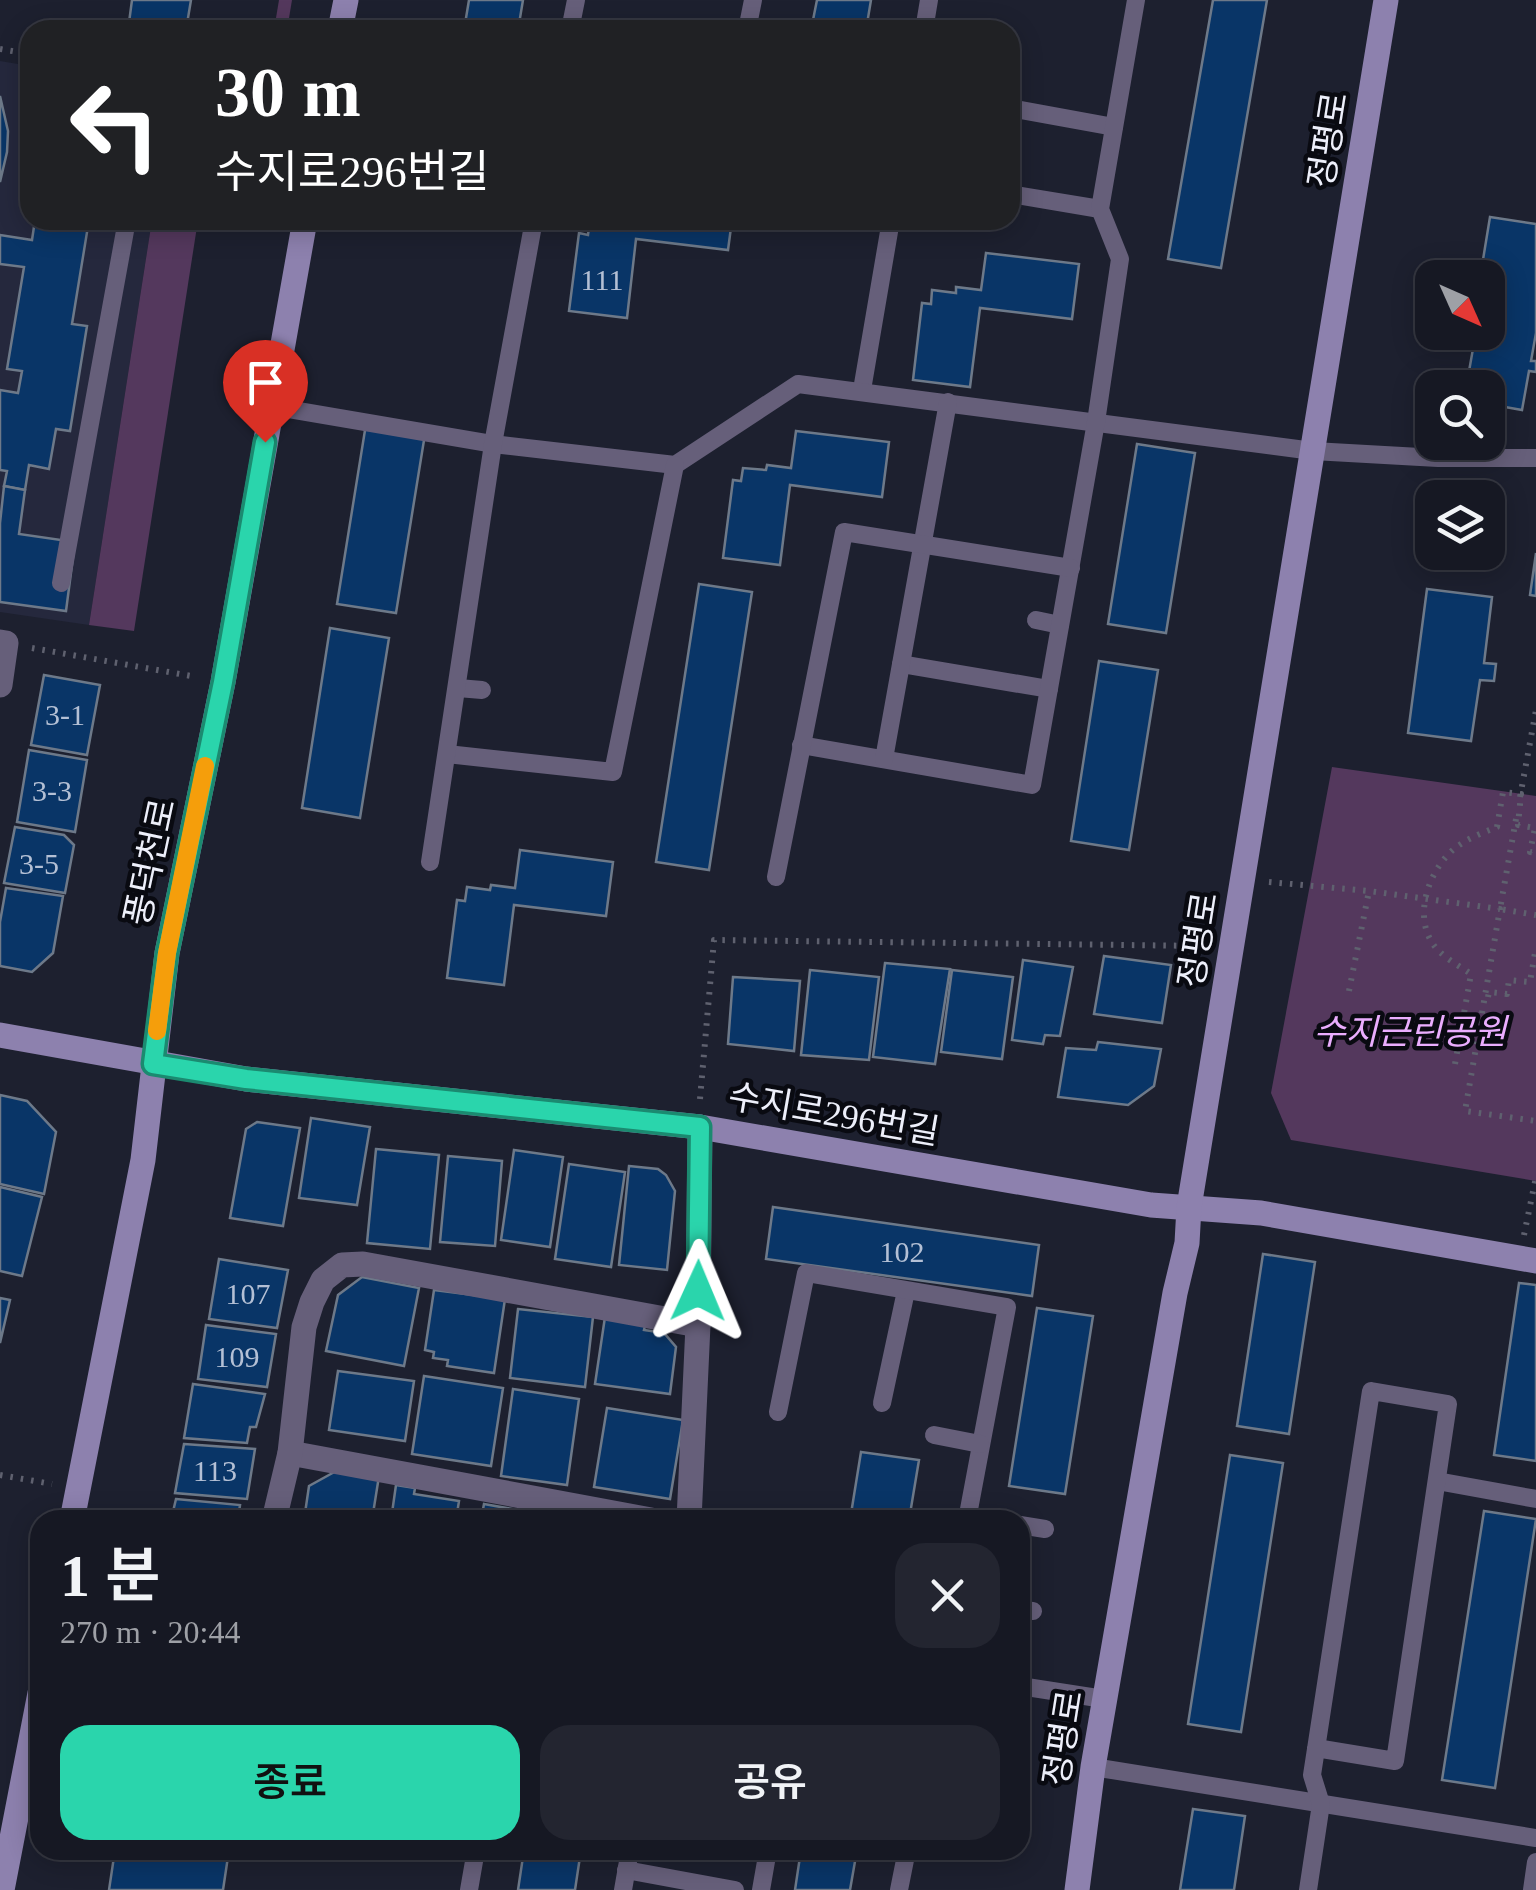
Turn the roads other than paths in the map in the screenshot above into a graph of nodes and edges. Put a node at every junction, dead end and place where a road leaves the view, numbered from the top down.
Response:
1 (1136, 0) edge
2 (1386, 0) edge
3 (1020, 110) edge
4 (1114, 127) junction
5 (1020, 196) edge
6 (1100, 209) junction
7 (125, 230) edge
8 (303, 230) edge
9 (532, 230) edge
10 (889, 230) edge
11 (862, 390) junction
12 (948, 402) junction
13 (270, 406) junction
14 (1096, 422) junction
15 (493, 444) junction
16 (1313, 450) junction
17 (1536, 458) edge
18 (675, 465) junction
19 (923, 544) junction
20 (1070, 568) junction
21 (61, 583) dead end
22 (1036, 620) dead end
23 (1060, 625) junction
24 (3, 642) edge
25 (901, 664) junction
26 (0, 685) edge
27 (458, 688) junction
28 (1049, 689) junction
29 (482, 690) dead end
30 (801, 744) junction
31 (447, 754) junction
32 (884, 759) junction
33 (430, 862) dead end
34 (776, 877) dead end
35 (0, 1035) edge
36 (153, 1064) junction
37 (700, 1127) junction
38 (1190, 1207) junction
39 (1527, 1260) edge
40 (906, 1290) junction
41 (698, 1325) junction
42 (882, 1403) dead end
43 (778, 1412) dead end
44 (934, 1435) dead end
45 (980, 1444) junction
46 (290, 1453) junction
47 (1437, 1481) junction
48 (1536, 1499) edge
49 (74, 1510) edge
50 (276, 1510) edge
51 (597, 1510) edge
52 (689, 1510) edge
53 (968, 1510) edge
54 (1030, 1527) edge
55 (1045, 1529) dead end
56 (1030, 1687) edge
57 (1104, 1698) junction
58 (30, 1746) edge
59 (1316, 1748) junction
60 (1093, 1766) junction
61 (1321, 1804) junction
62 (1536, 1838) edge
63 (474, 1860) edge
64 (628, 1860) edge
65 (766, 1860) edge
66 (905, 1860) edge
67 (1536, 1862) edge
68 (626, 1870) junction
69 (2, 1890) edge
70 (469, 1890) edge
71 (623, 1890) edge
72 (734, 1890) edge
73 (760, 1890) edge
74 (899, 1890) edge
75 (1077, 1890) edge
76 (1308, 1890) edge
77 (1532, 1890) edge

1 - 4 lane
2 - 16 street, 정평로
3 - 4 lane
4 - 6 lane
5 - 6 lane
6 - 14 lane
7 - 21 lane
8 - 13 street, 풍덕천로
9 - 15 lane
10 - 11 lane
11 - 12 lane
11 - 18 lane
12 - 14 lane
12 - 19 lane
13 - 15 lane
13 - 36 street, 풍덕천로
14 - 16 lane
14 - 20 lane
15 - 18 lane
15 - 27 lane
16 - 17 lane
16 - 38 street, 정평로
18 - 31 lane
19 - 20 lane
19 - 25 lane
19 - 30 lane
20 - 23 lane
22 - 23 lane
23 - 28 lane
24 - 26 street
25 - 28 lane
25 - 32 lane
27 - 29 lane
27 - 31 lane
28 - 32 lane
30 - 32 lane
30 - 34 lane
31 - 33 lane
35 - 36 street, 수지로296번길
36 - 37 street, 수지로296번길
36 - 49 street, 풍덕천로
37 - 38 street, 수지로296번길
37 - 41 street
38 - 39 street, 수지로296번길
38 - 57 street, 정평로
40 - 42 lane
40 - 43 lane
40 - 45 lane
41 - 46 street
41 - 52 street
44 - 45 lane
45 - 53 lane
46 - 50 street
46 - 51 street
47 - 48 lane
47 - 59 lane
47 - 59 lane
54 - 55 lane
56 - 57 lane
57 - 60 street, 정평로
58 - 69 street
59 - 61 lane
60 - 61 lane
60 - 75 street, 정평로
61 - 62 lane
61 - 76 lane
63 - 70 lane
64 - 68 lane
65 - 73 lane
66 - 74 lane
67 - 77 lane
68 - 71 lane
68 - 72 lane

